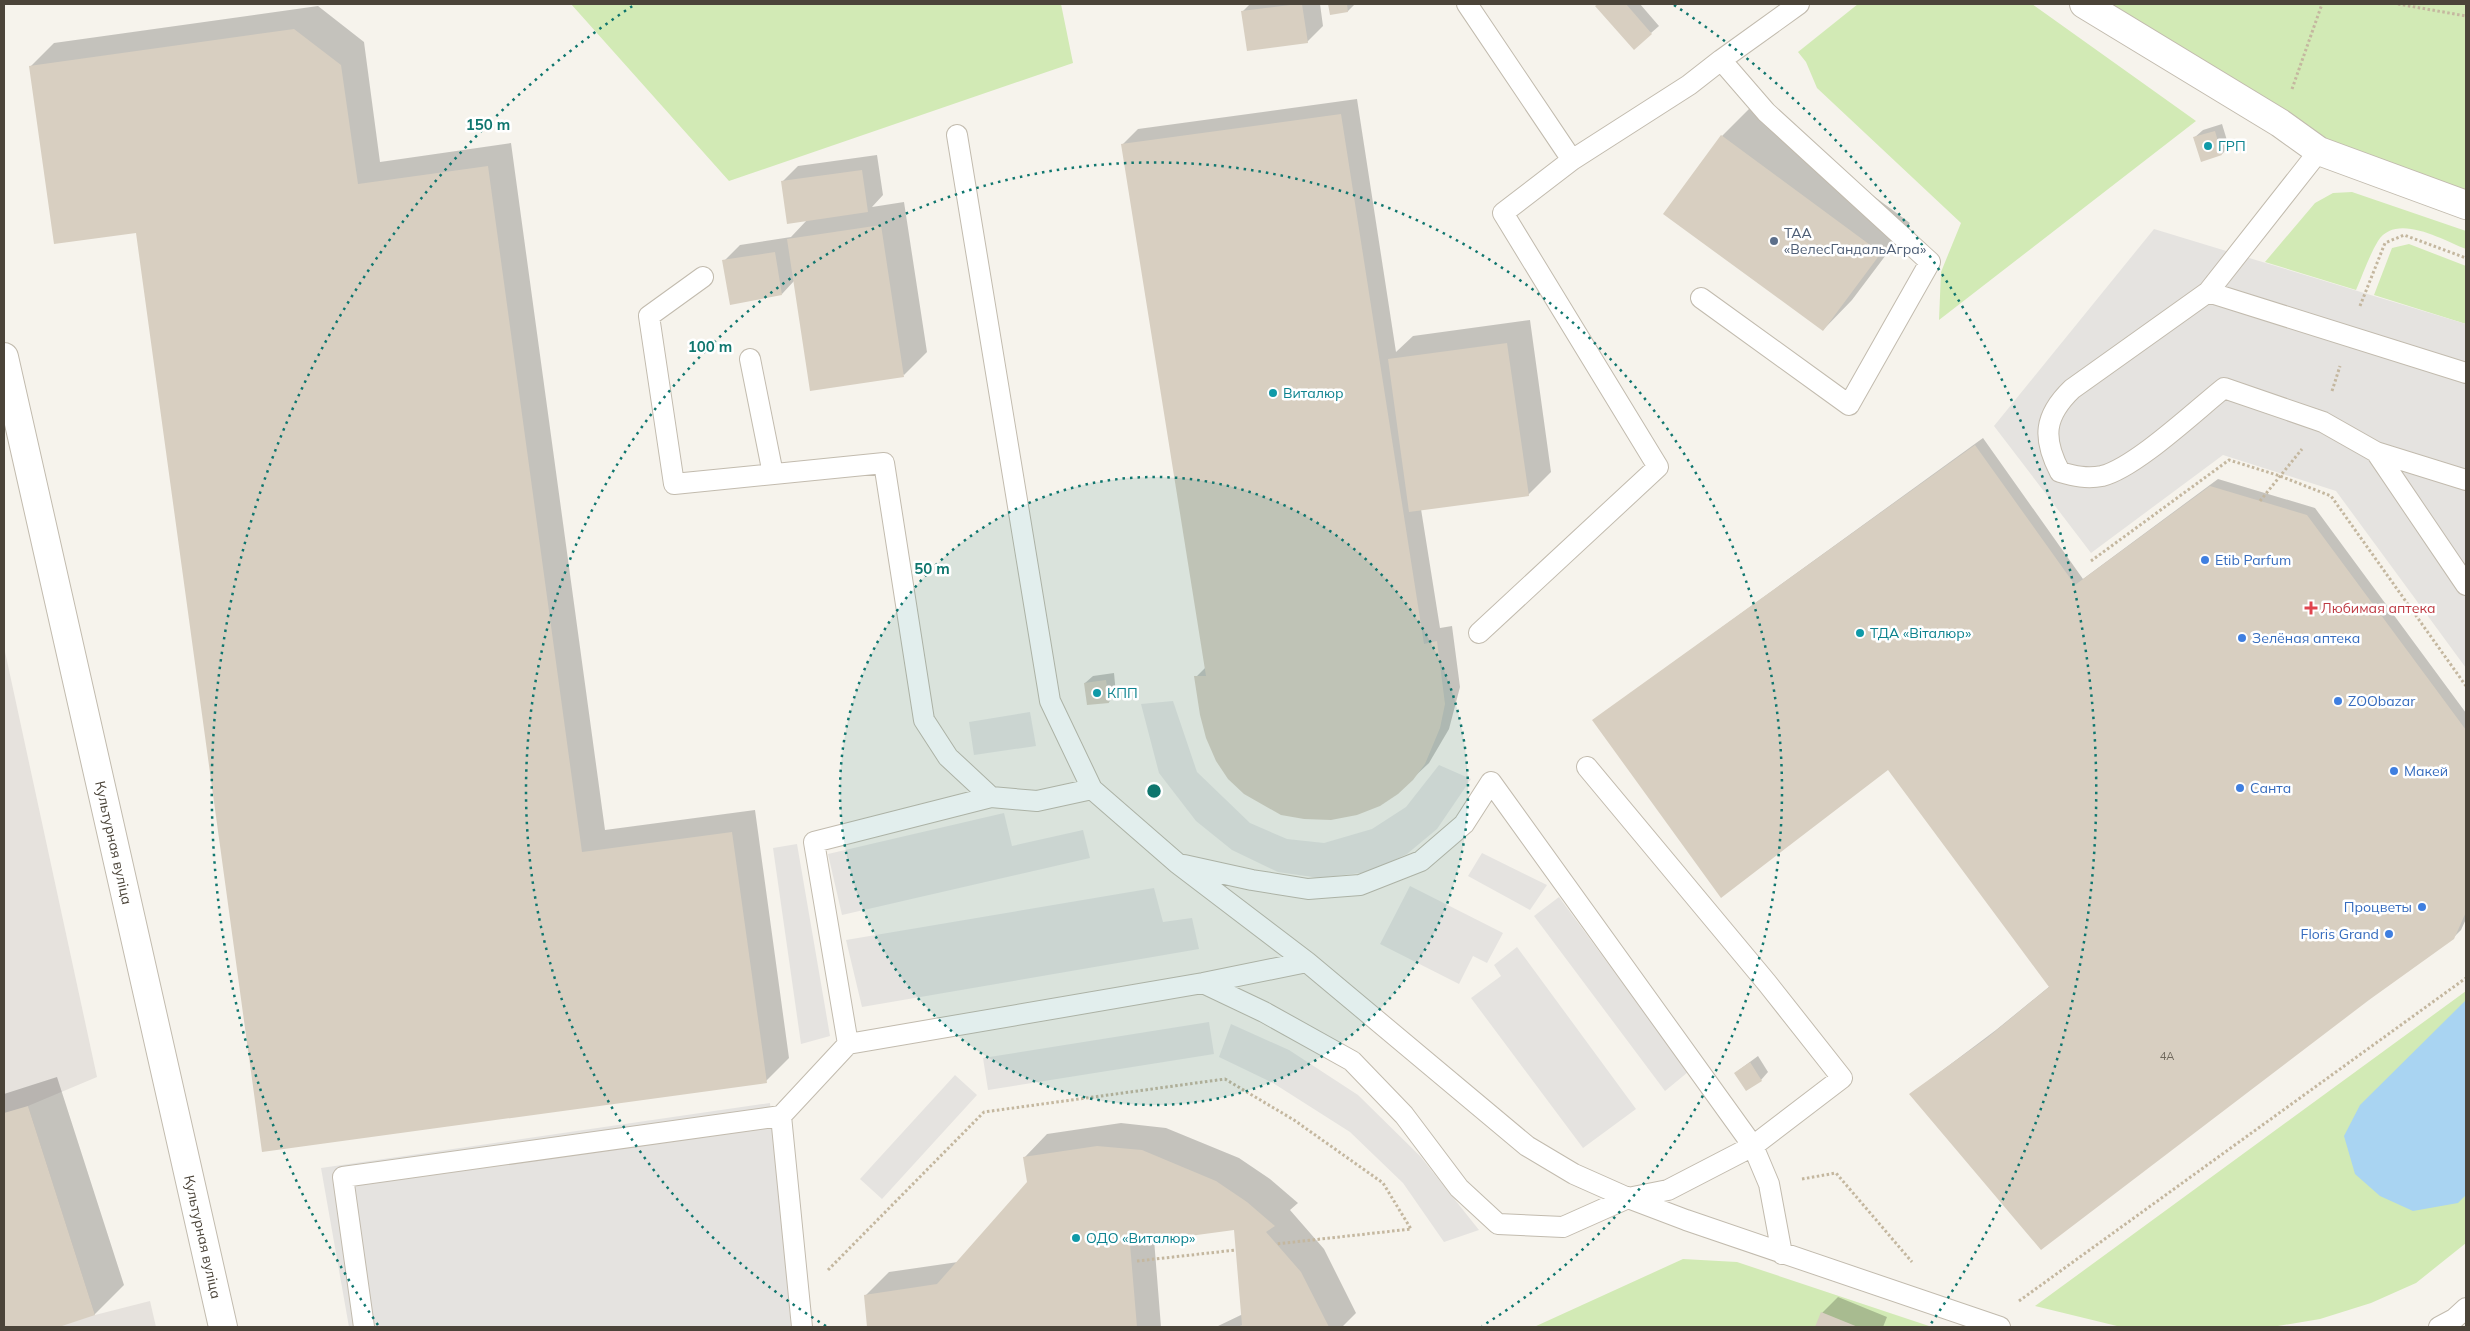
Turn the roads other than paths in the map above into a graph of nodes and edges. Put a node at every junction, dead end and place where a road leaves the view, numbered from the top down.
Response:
1 (1467, 4) edge
2 (1798, 4) edge
3 (2084, 4) edge
4 (1721, 60) junction
5 (957, 134) dead end
6 (2319, 151) junction
7 (1572, 160) junction
8 (2466, 205) edge
9 (703, 277) dead end
10 (2208, 292) junction
11 (1701, 298) dead end
12 (4, 357) edge
13 (750, 359) dead end
14 (2466, 373) edge
15 (2376, 452) junction
16 (773, 474) junction
17 (2466, 480) edge
18 (2466, 585) edge
19 (1479, 633) dead end
20 (1587, 767) dead end
21 (1092, 790) junction
22 (991, 797) junction
23 (1177, 863) junction
24 (1307, 962) junction
25 (1204, 983) junction
26 (848, 1044) junction
27 (781, 1116) junction
28 (1753, 1146) junction
29 (1628, 1198) junction
30 (1782, 1254) junction
31 (2466, 1308) edge
32 (223, 1327) edge
33 (364, 1327) edge
34 (802, 1327) edge
35 (2000, 1327) edge
36 (2439, 1327) edge

1 - 7 lane
2 - 4 lane
3 - 6 street
4 - 7 lane
4 - 11 lane
5 - 21 lane
6 - 8 street
6 - 10 lane
7 - 19 lane
9 - 16 lane
10 - 14 lane
10 - 15 lane
12 - 32 street, Культурная вуліца
13 - 16 lane
15 - 17 lane
15 - 18 lane
16 - 22 lane
20 - 28 lane
21 - 22 lane
21 - 23 lane
22 - 26 lane
23 - 24 lane
23 - 28 lane
24 - 25 lane
24 - 29 lane
25 - 26 lane
25 - 29 lane
26 - 27 lane
27 - 33 lane
27 - 34 lane
28 - 29 lane
28 - 30 lane
29 - 30 lane
30 - 35 lane
31 - 36 lane

